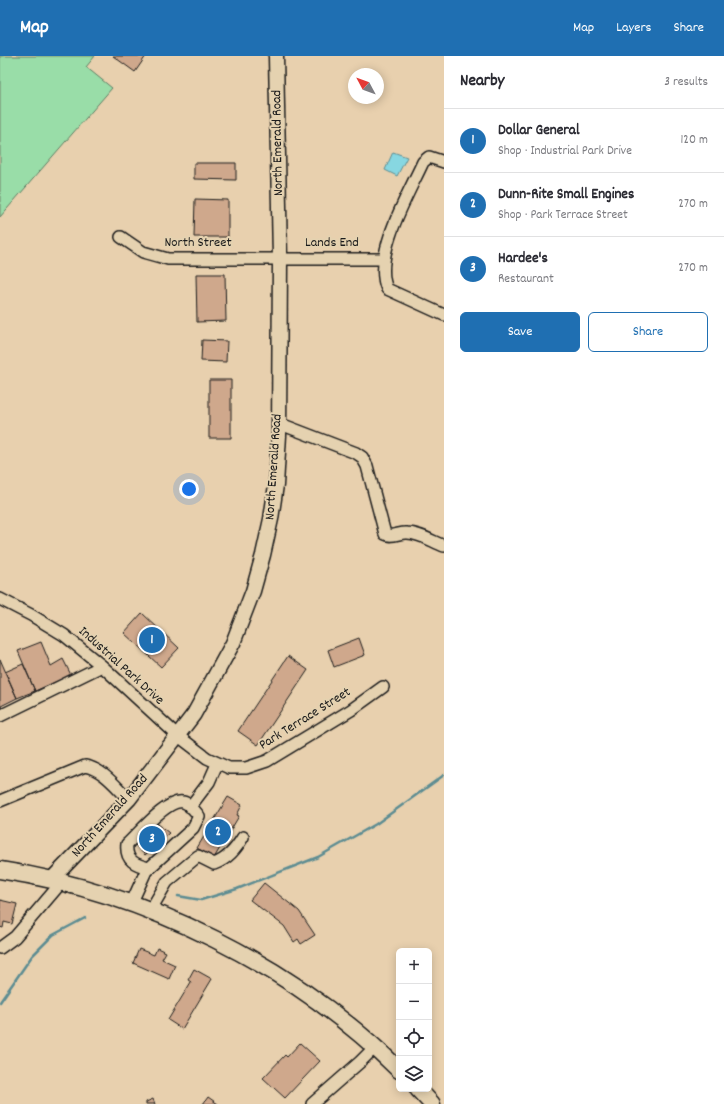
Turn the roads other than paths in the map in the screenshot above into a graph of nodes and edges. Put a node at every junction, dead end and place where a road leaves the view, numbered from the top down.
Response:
1 (276, 56) edge
2 (444, 162) edge
3 (121, 237) dead end
4 (280, 258) junction
5 (384, 258) junction
6 (444, 315) edge
7 (278, 423) junction
8 (444, 546) edge
9 (0, 599) edge
10 (102, 666) junction
11 (383, 686) dead end
12 (0, 716) edge
13 (176, 735) junction
14 (217, 764) junction
15 (129, 799) junction
16 (0, 800) edge
17 (190, 807) junction
18 (243, 837) dead end
19 (149, 868) junction
20 (0, 870) edge
21 (56, 882) junction
22 (131, 904) junction
23 (150, 911) junction
24 (0, 948) edge
25 (376, 1047) junction
26 (396, 1067) edge
27 (421, 1092) edge
28 (312, 1104) edge
29 (432, 1104) edge

1 - 4 main road, North Emerald Road
2 - 5 street
3 - 4 street, North Street
4 - 5 street, Lands End
4 - 7 main road, North Emerald Road
5 - 6 street
7 - 8 street
7 - 13 main road, North Emerald Road
9 - 10 street, Industrial Park Drive
10 - 12 street
10 - 13 street, Industrial Park Drive
11 - 14 street, Park Terrace Street
13 - 14 street, Park Terrace Street
13 - 15 main road, North Emerald Road
14 - 17 street
15 - 16 street
15 - 21 main road, North Emerald Road
17 - 19 street
17 - 19 street
18 - 23 street
19 - 22 street
20 - 21 highway
21 - 22 highway
21 - 24 street
22 - 23 highway
23 - 25 highway
25 - 26 highway
25 - 28 street
27 - 29 highway

